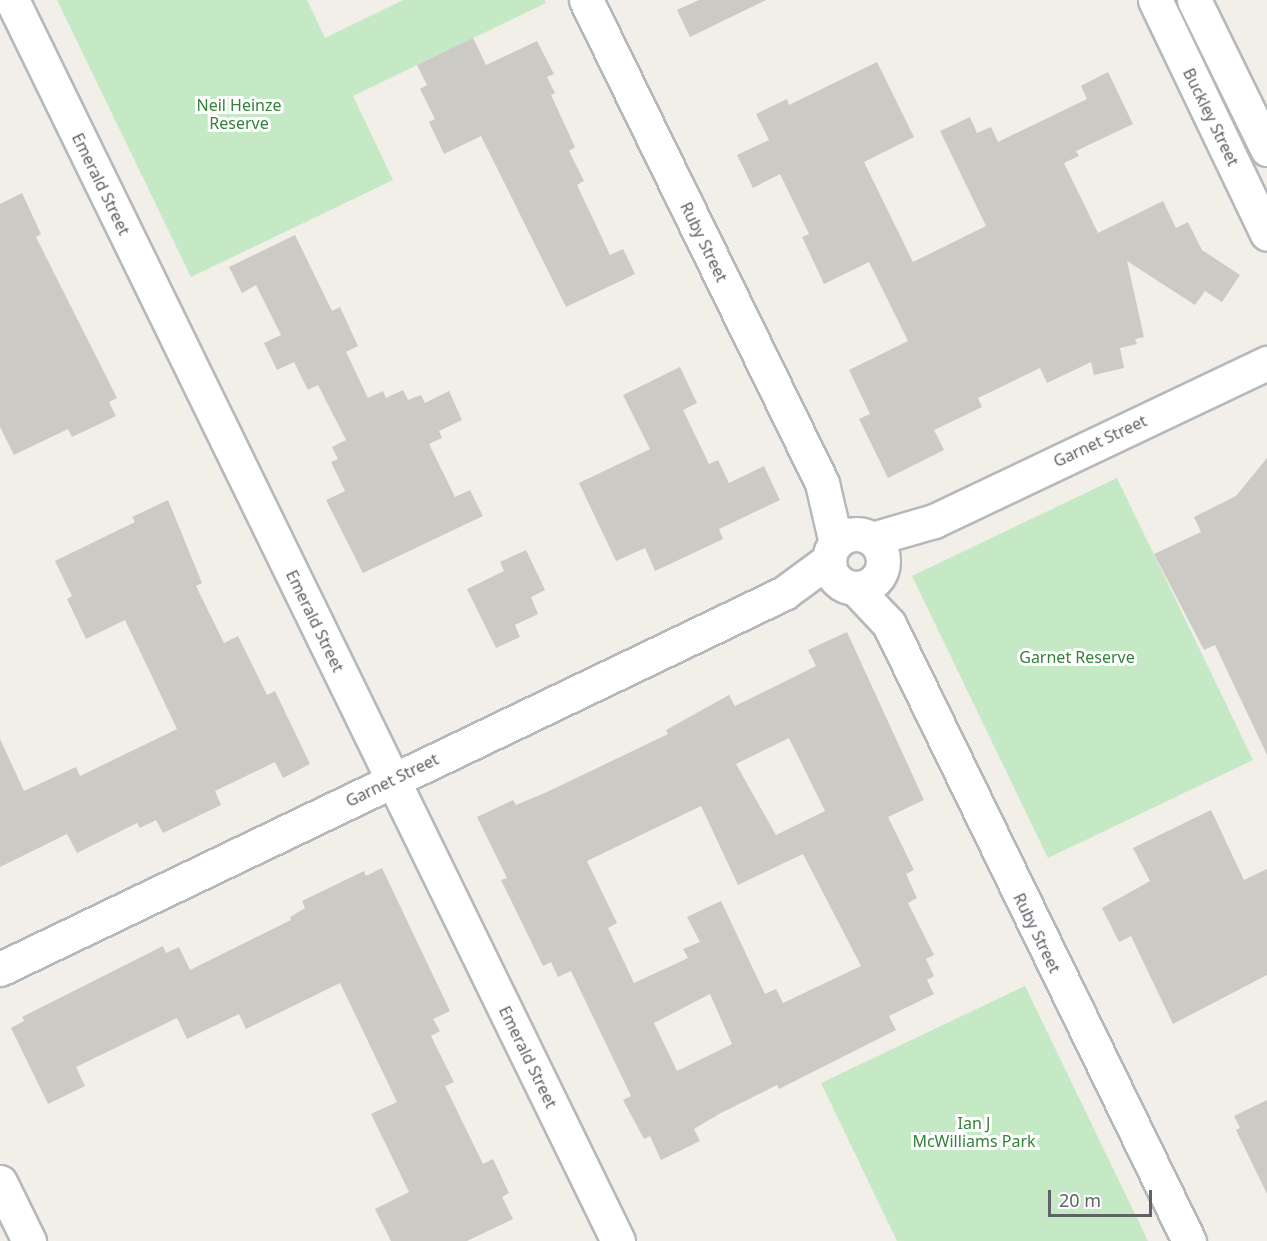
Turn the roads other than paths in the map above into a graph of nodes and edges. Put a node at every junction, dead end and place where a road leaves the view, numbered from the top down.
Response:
1 (12, 0) edge
2 (586, 0) edge
3 (1155, 0) edge
4 (1194, 0) edge
5 (1267, 149) edge
6 (1259, 195) edge
7 (1267, 234) edge
8 (1267, 363) edge
9 (857, 561) junction
10 (392, 780) junction
11 (0, 969) edge
12 (0, 1182) edge
13 (29, 1241) edge
14 (618, 1241) edge
15 (1189, 1241) edge

1 - 10 street, Emerald Street
2 - 9 street, Ruby Street
3 - 6 street, Buckley Street
4 - 5 street
6 - 7 street, Buckley Street
8 - 9 street, Garnet Street
9 - 10 street, Garnet Street
9 - 15 street, Ruby Street
10 - 11 street, Garnet Street
10 - 14 street, Emerald Street
12 - 13 street

